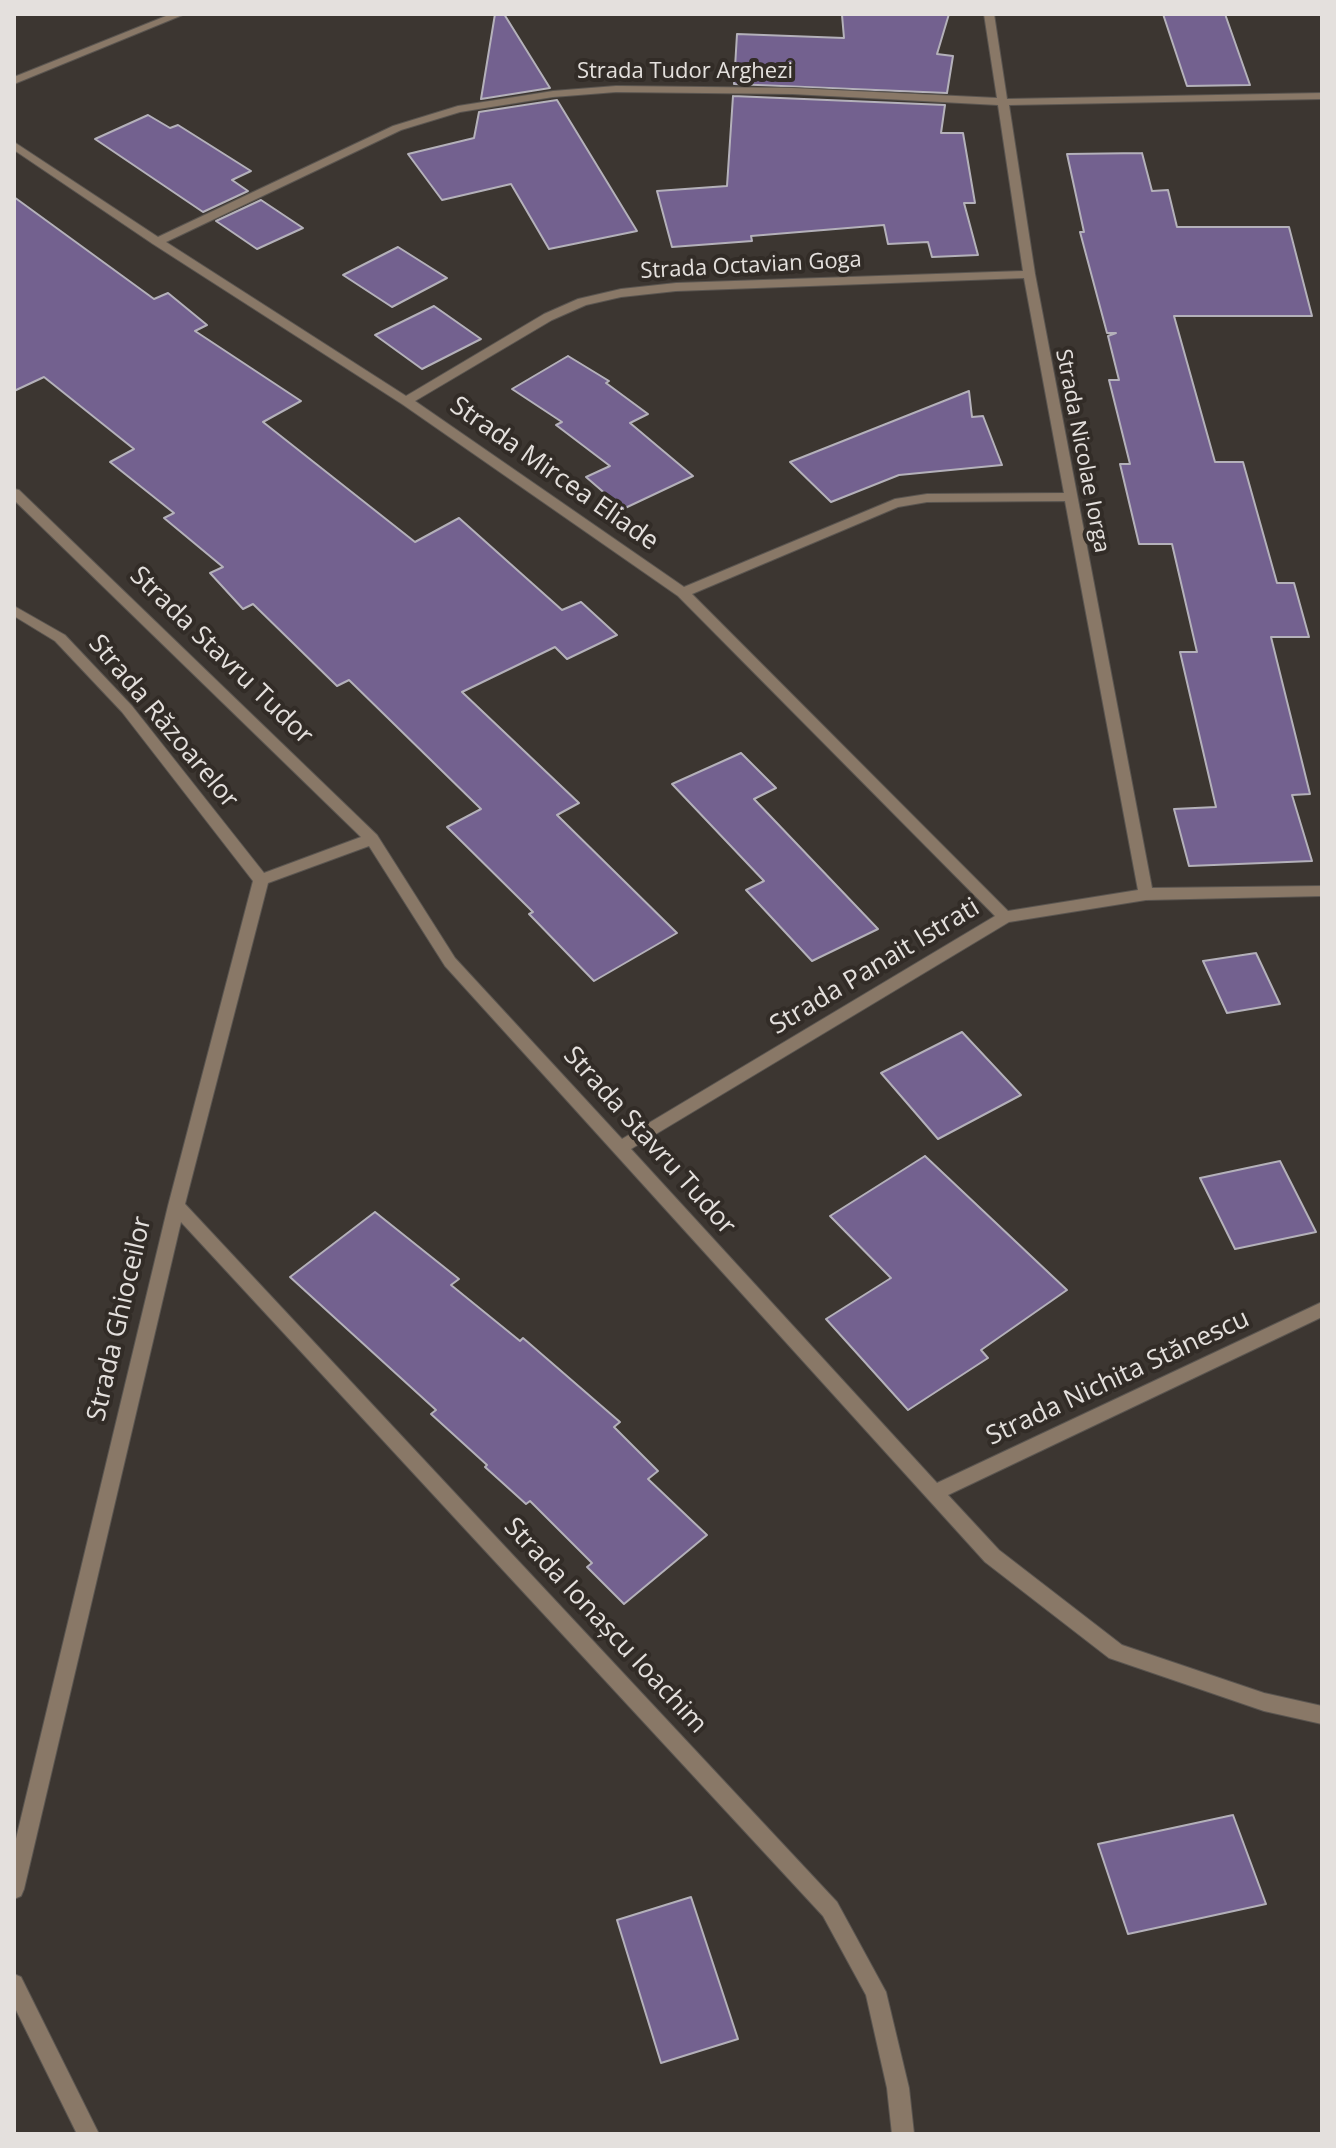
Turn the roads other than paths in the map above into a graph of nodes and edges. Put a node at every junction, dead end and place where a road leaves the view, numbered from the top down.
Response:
1 (180, 14) edge
2 (989, 14) edge
3 (14, 81) edge
4 (1322, 96) edge
5 (1003, 102) junction
6 (14, 145) edge
7 (157, 242) junction
8 (1029, 274) junction
9 (406, 401) junction
10 (14, 493) edge
11 (1071, 497) junction
12 (683, 593) junction
13 (14, 610) edge
14 (372, 839) junction
15 (261, 880) junction
16 (1322, 891) edge
17 (1146, 894) junction
18 (1005, 917) junction
19 (620, 1148) junction
20 (176, 1206) junction
21 (1322, 1309) edge
22 (935, 1493) junction
23 (1322, 1715) edge
24 (14, 1889) edge
25 (14, 1984) edge
26 (88, 2134) edge
27 (903, 2134) edge

1 - 3 street
2 - 5 street, Strada Nicolae Iorga
4 - 5 street, Strada Tudor Arghezi
5 - 7 street, Strada Tudor Arghezi
5 - 8 street, Strada Nicolae Iorga
6 - 7 street, Strada Mircea Eliade
7 - 9 street, Strada Mircea Eliade
8 - 9 street, Strada Octavian Goga
8 - 11 street, Strada Nicolae Iorga
9 - 12 street, Strada Mircea Eliade
10 - 14 street, Strada Stavru Tudor
11 - 12 street
11 - 17 street, Strada Nicolae Iorga
12 - 18 street, Strada Mircea Eliade
13 - 15 street, Strada Răzoarelor
14 - 15 street
14 - 19 street, Strada Stavru Tudor
15 - 20 street, Strada Ghioceilor
16 - 17 street, Strada Panait Istrati
17 - 18 street, Strada Panait Istrati
18 - 19 street, Strada Panait Istrati
19 - 22 street, Strada Stavru Tudor
20 - 24 street, Strada Ghioceilor
20 - 27 street, Strada Ionașcu Ioachim
21 - 22 street, Strada Nichita Stănescu
22 - 23 street, Strada Stavru Tudor
25 - 26 street

